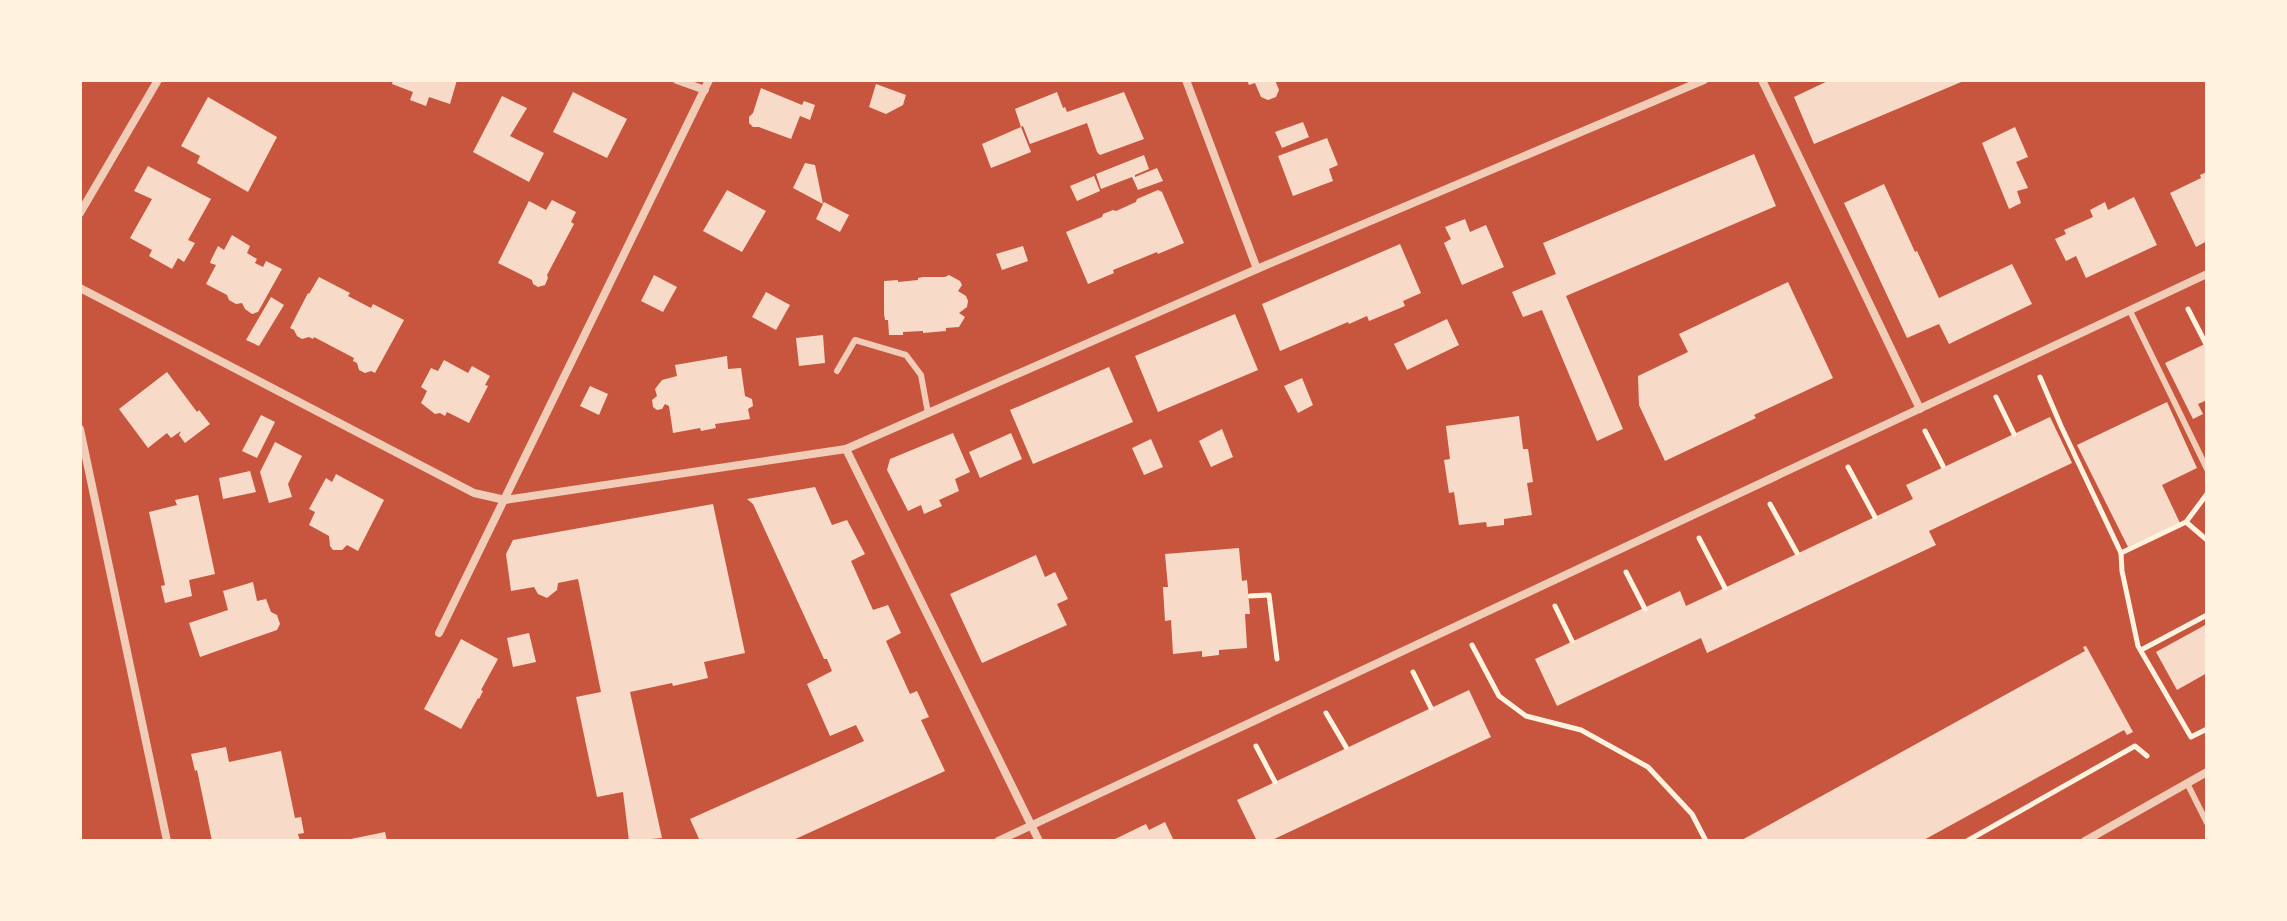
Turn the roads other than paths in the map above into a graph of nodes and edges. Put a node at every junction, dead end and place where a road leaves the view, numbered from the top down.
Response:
1 (158, 80) edge
2 (677, 80) edge
3 (709, 80) edge
4 (1186, 80) edge
5 (1704, 80) edge
6 (1762, 80) edge
7 (705, 90) junction
8 (80, 213) edge
9 (1257, 269) junction
10 (2207, 274) edge
11 (80, 288) edge
12 (2130, 311) junction
13 (837, 371) dead end
14 (1920, 409) junction
15 (928, 413) junction
16 (80, 429) edge
17 (846, 449) junction
18 (2207, 469) edge
19 (505, 500) junction
20 (439, 633) dead end
21 (2207, 772) edge
22 (2187, 783) junction
23 (2207, 823) edge
24 (1031, 825) junction
25 (167, 841) edge
26 (998, 841) edge
27 (1039, 841) edge
28 (2085, 841) edge

1 - 8 street
2 - 7 street
3 - 7 street
4 - 9 street
5 - 9 street
6 - 14 street
7 - 19 street
9 - 15 street
10 - 12 street
11 - 19 street
12 - 14 street
12 - 18 lane
13 - 15 lane
14 - 24 street
15 - 17 street
16 - 25 street
17 - 19 street
17 - 24 street
19 - 20 street
21 - 22 street
22 - 23 lane
22 - 28 street
24 - 26 street
24 - 27 street

